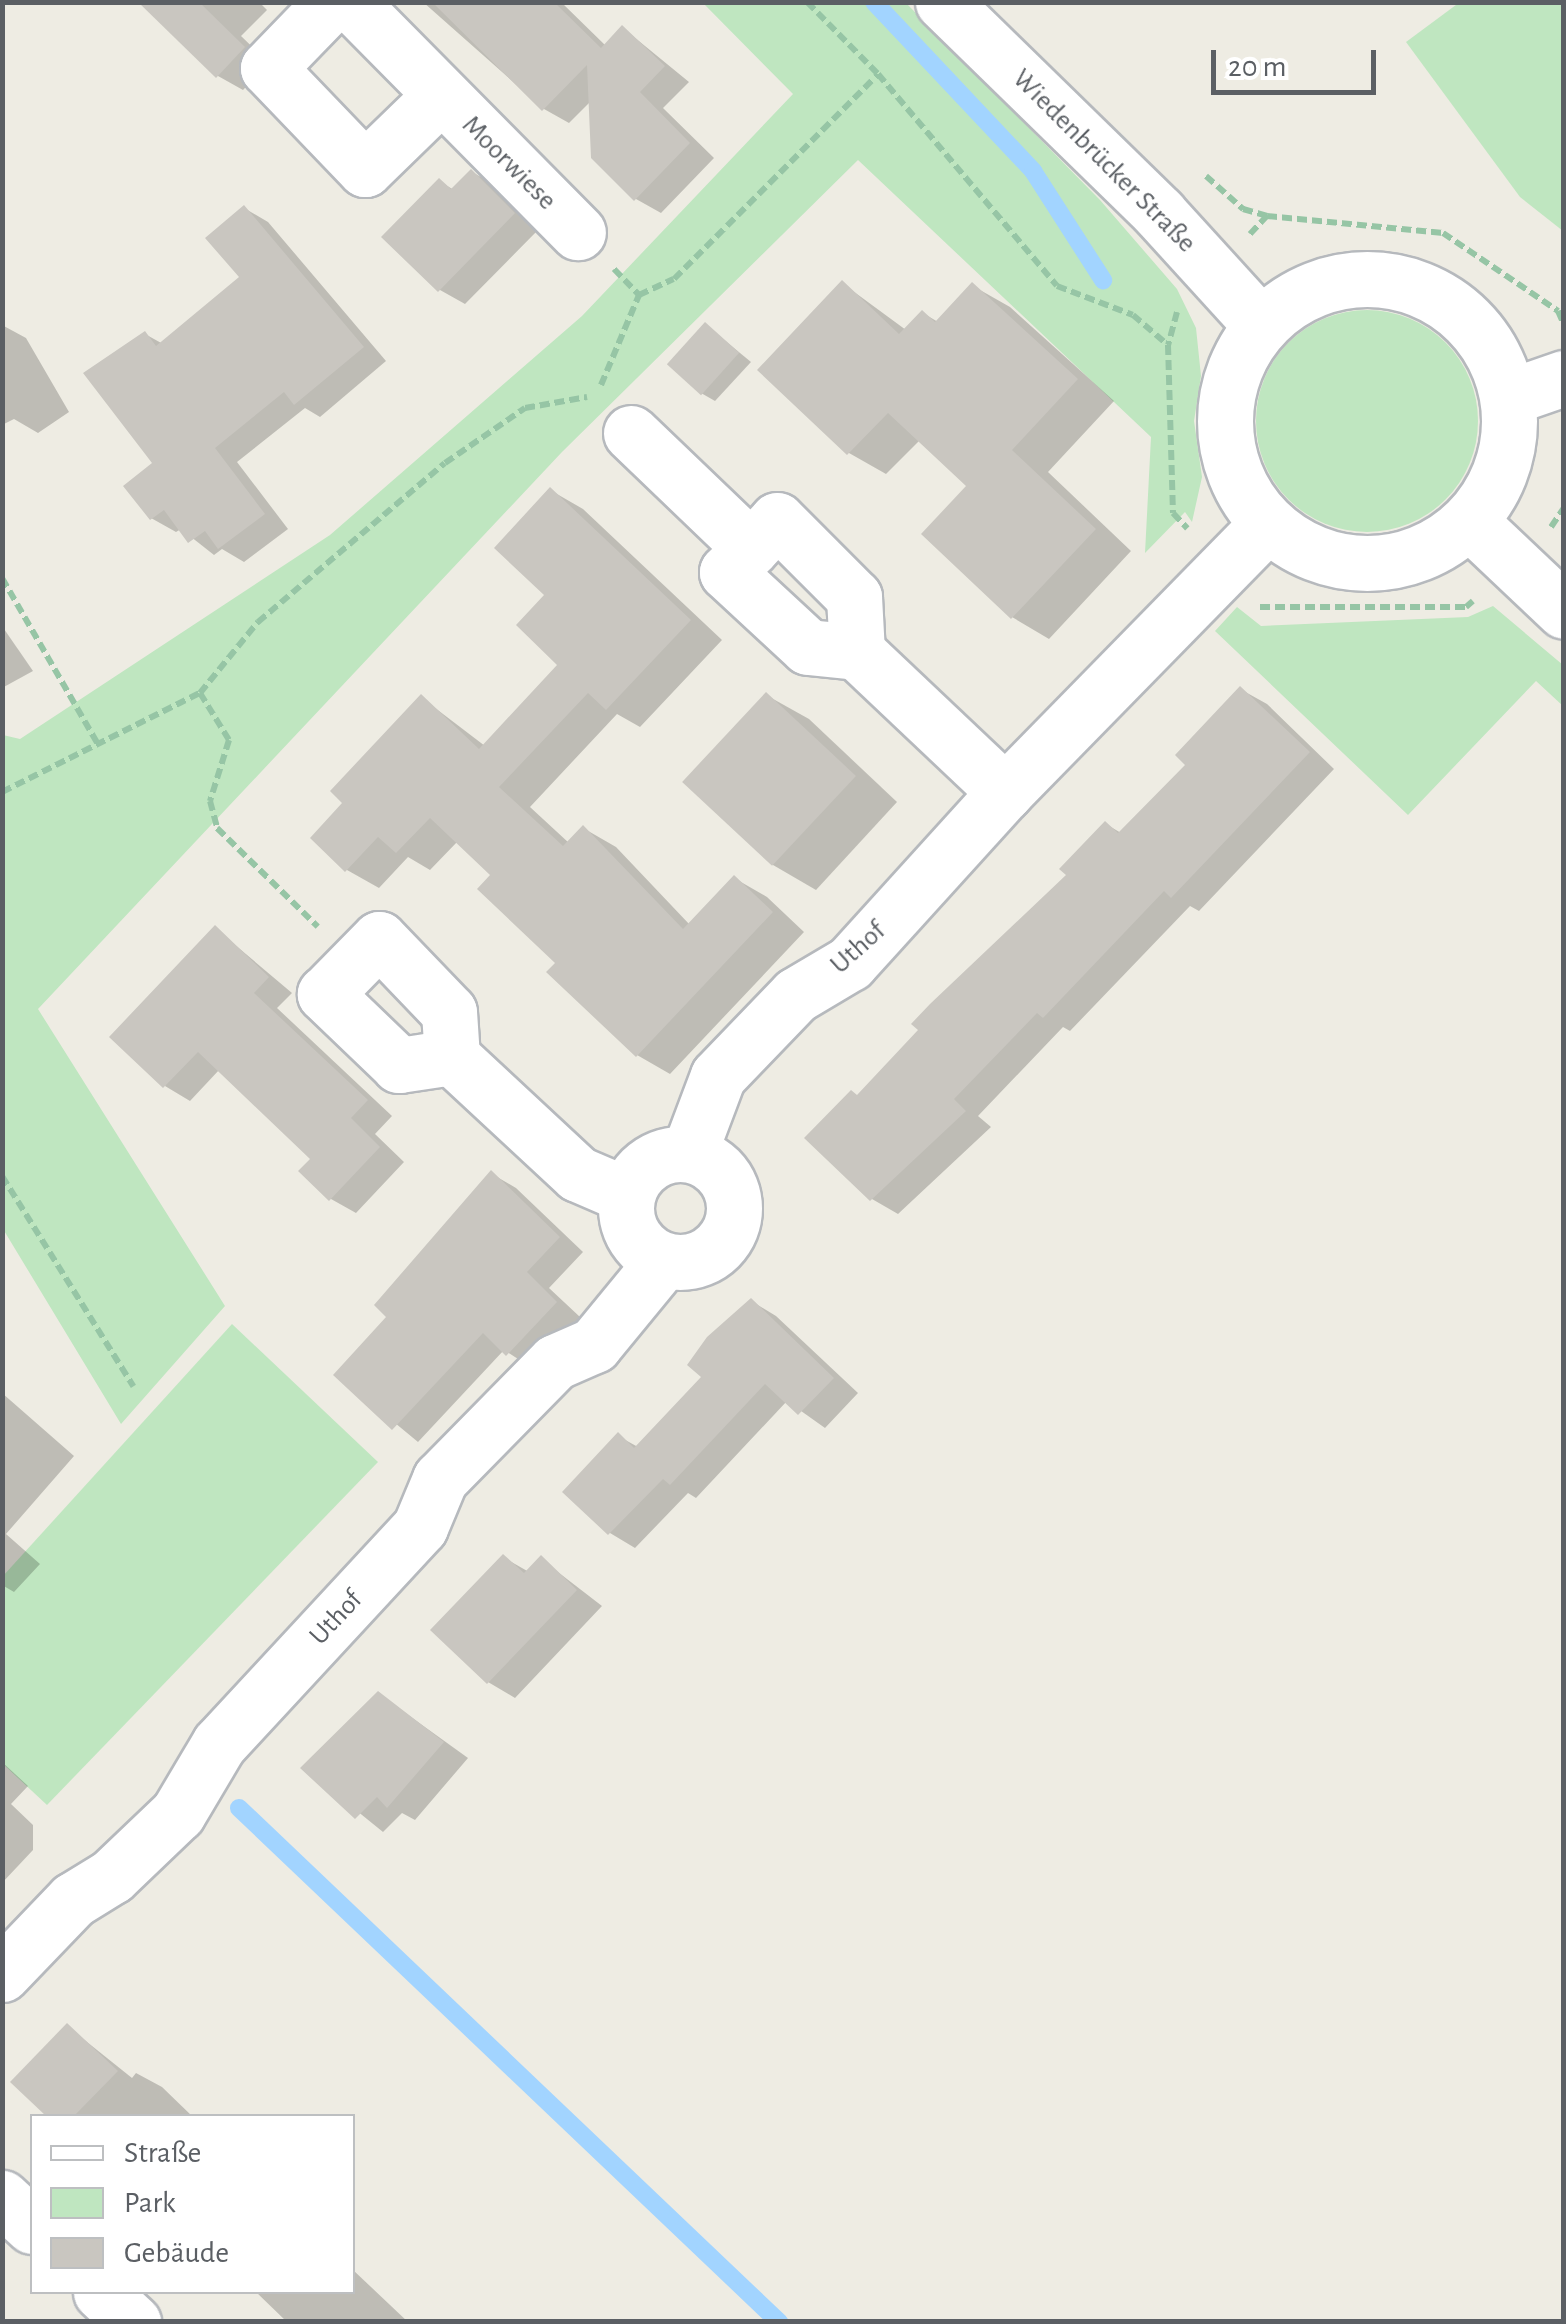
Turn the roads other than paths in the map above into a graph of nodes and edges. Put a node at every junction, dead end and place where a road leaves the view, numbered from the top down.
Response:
1 (332, 2) edge
2 (350, 2) edge
3 (942, 2) edge
4 (441, 95) junction
5 (578, 232) dead end
6 (1261, 324) junction
7 (1564, 378) edge
8 (1509, 397) junction
9 (631, 433) dead end
10 (1470, 522) junction
11 (1267, 524) junction
12 (1564, 612) edge
13 (1005, 792) junction
14 (452, 1057) junction
15 (689, 1154) junction
16 (627, 1195) junction
17 (663, 1261) junction
18 (2, 1974) edge
19 (2, 2198) edge
20 (30, 2224) edge
21 (103, 2294) edge
22 (133, 2322) edge

1 - 4 street, Moorwiese
2 - 4 street, Moorwiese
3 - 6 street, Wiedenbrücker Straße
4 - 5 street, Moorwiese
6 - 8 street
6 - 11 street
7 - 8 street
8 - 10 street
9 - 13 street
10 - 11 street
10 - 12 street
11 - 13 street, Uthof
13 - 15 street, Uthof
14 - 14 street
14 - 16 street
15 - 16 street
15 - 17 street
16 - 17 street
17 - 18 street, Uthof
19 - 20 street
21 - 22 street

